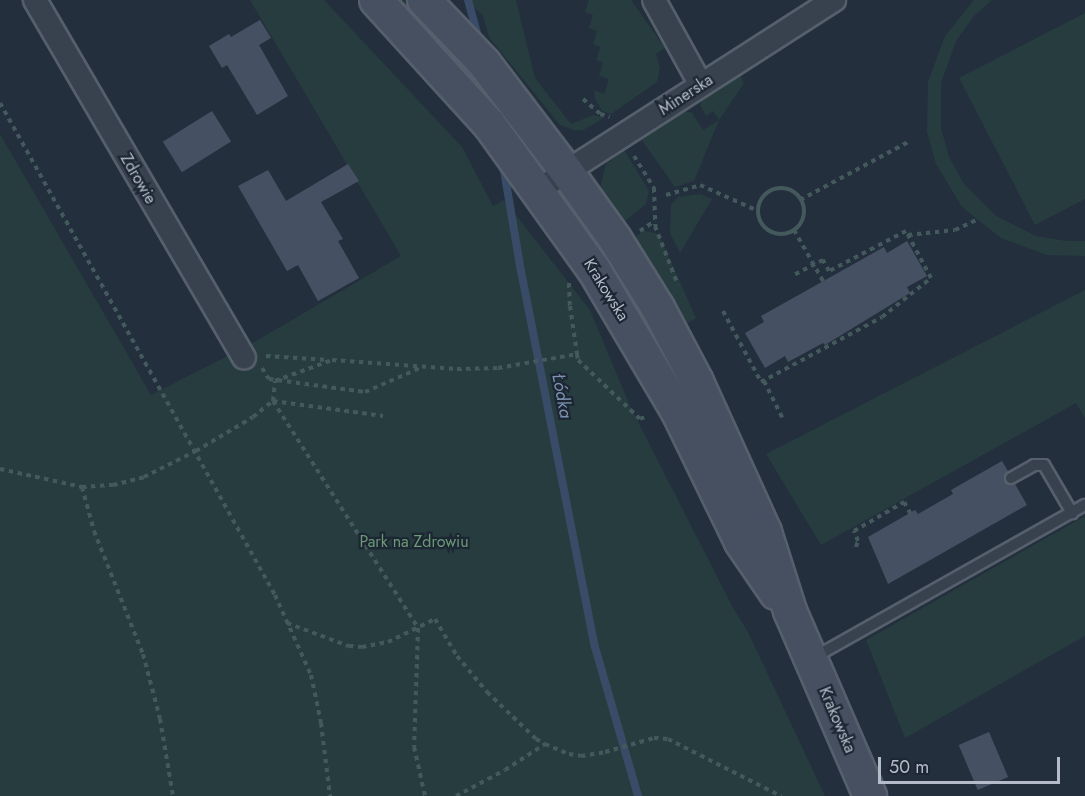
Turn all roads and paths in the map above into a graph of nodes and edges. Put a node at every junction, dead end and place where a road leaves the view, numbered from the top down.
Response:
1 (35, 0) edge
2 (376, 0) edge
3 (424, 0) edge
4 (654, 0) edge
5 (834, 0) edge
6 (701, 85) junction
7 (583, 99) dead end
8 (0, 103) edge
9 (617, 117) dead end
10 (908, 142) dead end
11 (567, 172) junction
12 (531, 180) junction
13 (666, 195) dead end
14 (800, 200) junction
15 (758, 211) junction
16 (976, 220) dead end
17 (794, 230) junction
18 (908, 235) junction
19 (813, 264) junction
20 (793, 275) dead end
21 (571, 277) dead end
22 (823, 281) dead end
23 (723, 311) dead end
24 (576, 354) junction
25 (253, 358) junction
26 (332, 360) junction
27 (422, 367) junction
28 (275, 381) junction
29 (764, 381) junction
30 (273, 401) junction
31 (383, 416) dead end
32 (647, 416) dead end
33 (783, 419) dead end
34 (196, 452) junction
35 (0, 469) edge
36 (1011, 478) dead end
37 (82, 487) junction
38 (1085, 505) edge
39 (910, 513) dead end
40 (1072, 513) junction
41 (856, 547) dead end
42 (790, 610) junction
43 (286, 622) junction
44 (418, 628) junction
45 (810, 659) junction
46 (545, 744) junction
47 (173, 796) edge
48 (330, 796) edge
49 (425, 796) edge
50 (456, 796) edge
51 (781, 796) edge
52 (870, 796) edge

1 - 25 street, Zdrowie
2 - 12 main road, Krakowska
3 - 11 main road, Krakowska
4 - 6 street
5 - 6 street, Minerska
6 - 11 street, Minerska
7 - 9 path
8 - 34 path
10 - 14 path
11 - 12 street, Minerska
11 - 42 main road, Krakowska
12 - 42 main road, Krakowska
13 - 15 path
14 - 15 path
14 - 17 path
15 - 17 path
16 - 18 path
17 - 19 path
18 - 19 path
18 - 29 path
19 - 20 path
19 - 22 path
21 - 24 path
23 - 29 path
24 - 27 path
24 - 32 path
25 - 26 path
25 - 28 path
26 - 27 path
26 - 28 path
27 - 28 path
28 - 30 path
29 - 33 path
30 - 31 path
30 - 34 path
30 - 44 path
34 - 37 path
34 - 43 path
35 - 37 path
36 - 40 lane
37 - 47 path
38 - 40 lane
39 - 41 path
40 - 45 lane
42 - 45 main road, Krakowska
43 - 44 path
43 - 48 path
44 - 46 path
44 - 49 path
45 - 52 main road, Krakowska
46 - 50 path
46 - 51 path

